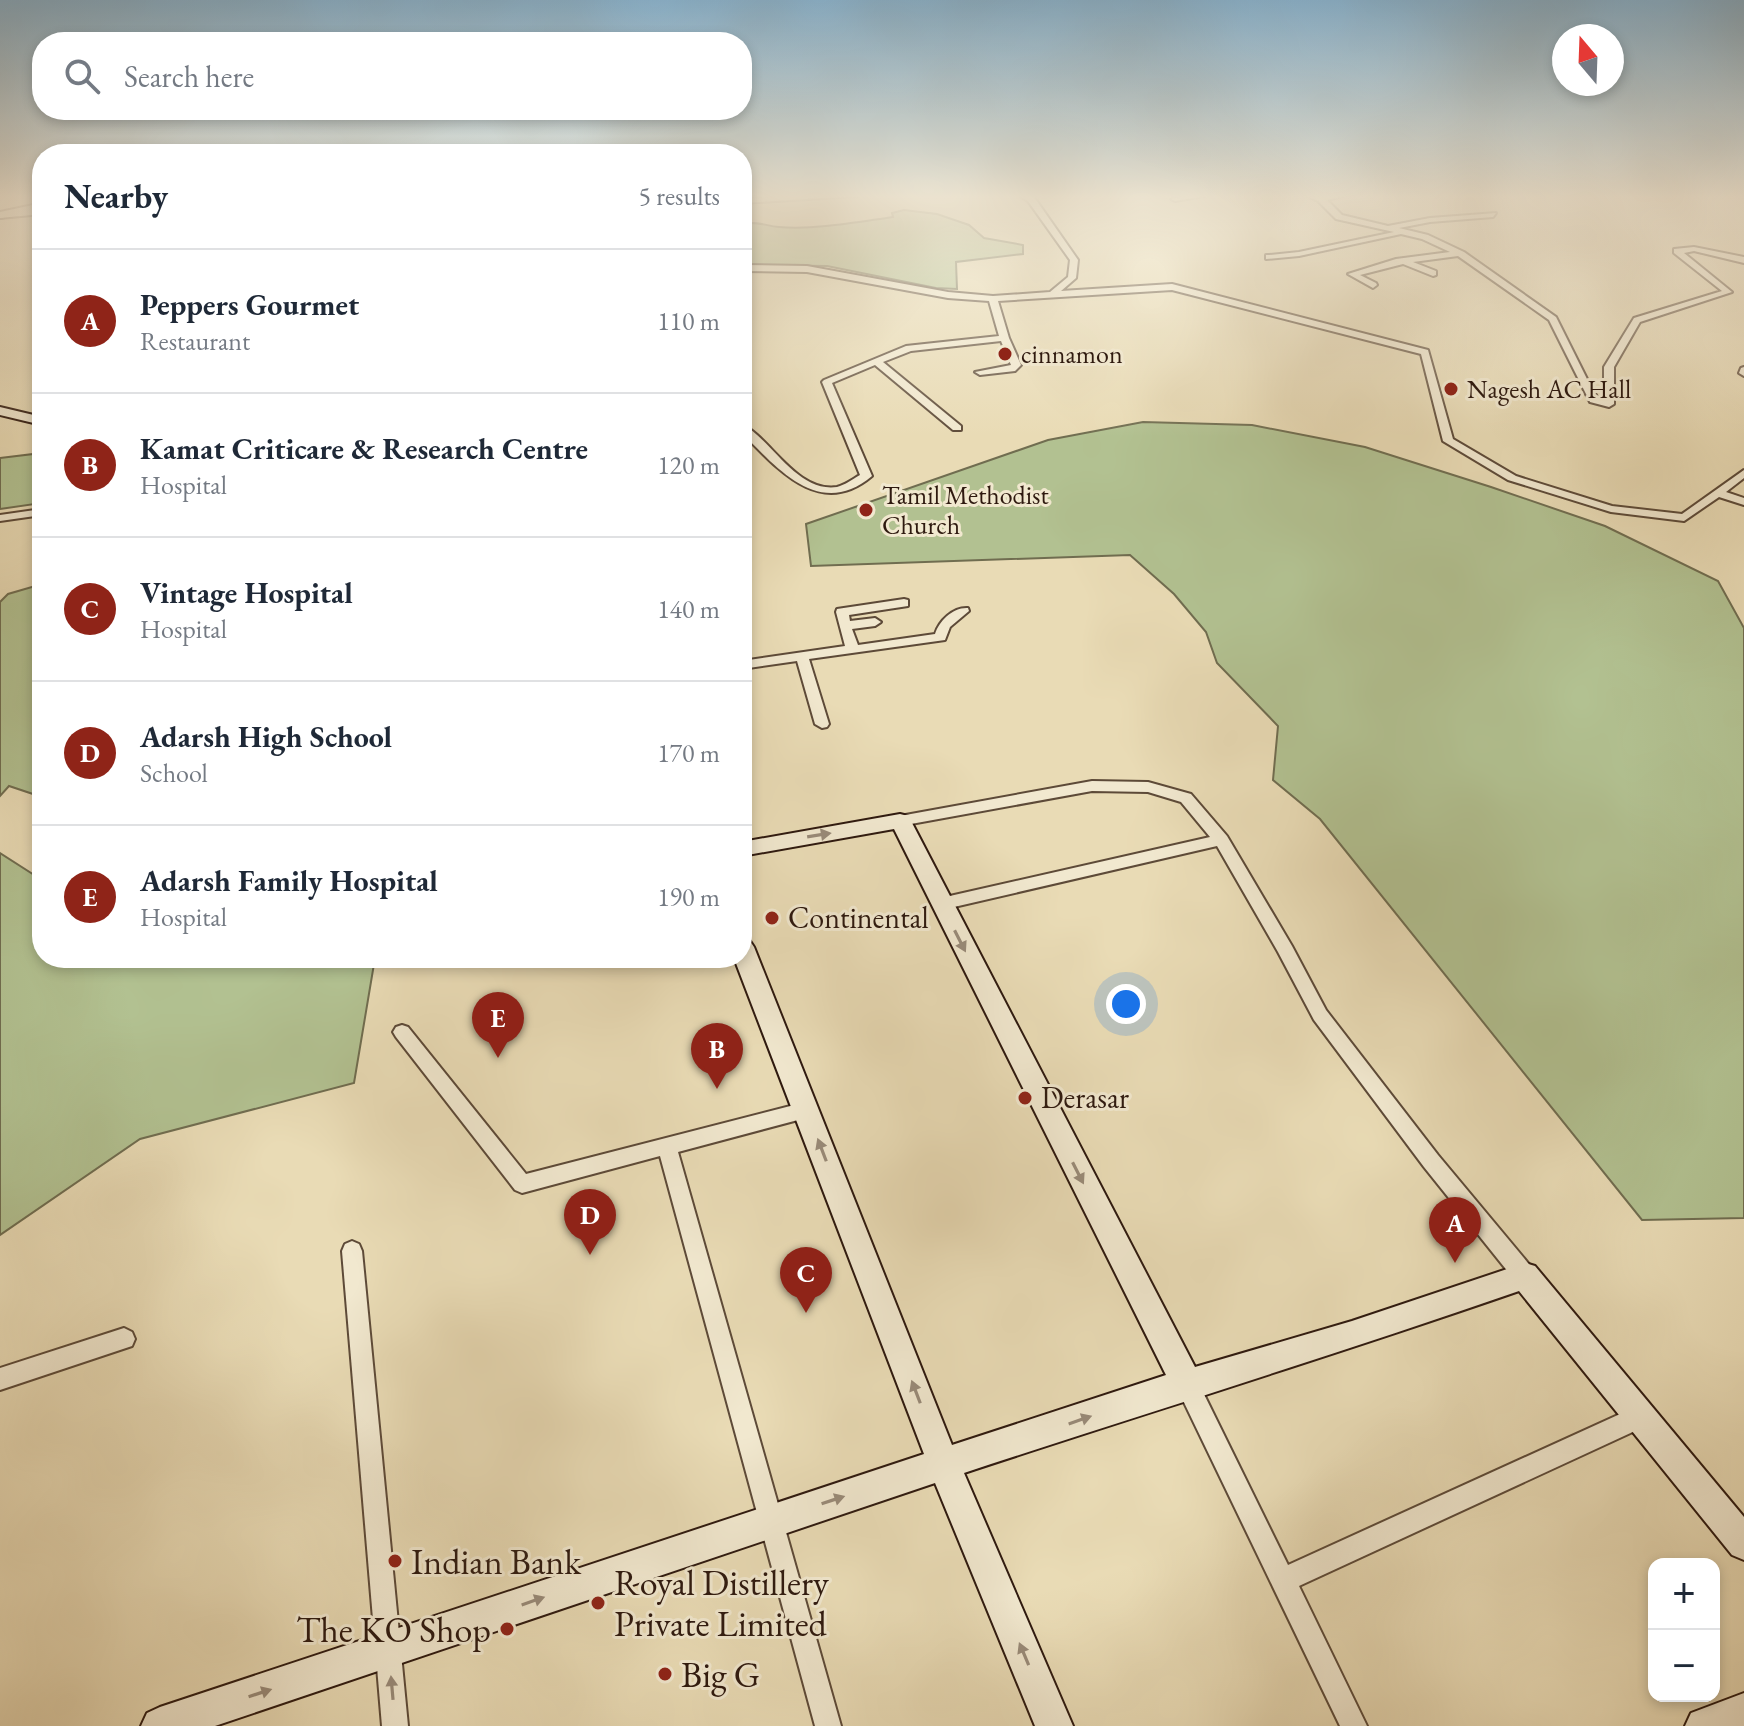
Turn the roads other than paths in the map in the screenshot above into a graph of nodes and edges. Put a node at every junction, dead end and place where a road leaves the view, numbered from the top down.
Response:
1 (843, 276) edge
2 (1072, 276) edge
3 (1355, 276) edge
4 (1491, 276) edge
5 (1708, 276) edge
6 (1373, 285) dead end
7 (1052, 294) junction
8 (993, 299) junction
9 (1004, 338) junction
10 (876, 361) junction
11 (980, 372) dead end
12 (0, 411) edge
13 (32, 419) edge
14 (957, 428) dead end
15 (752, 438) edge
16 (1744, 473) edge
17 (1717, 493) junction
18 (1744, 502) edge
19 (32, 513) edge
20 (0, 518) edge
21 (904, 603) dead end
22 (963, 611) dead end
23 (875, 622) dead end
24 (845, 626) junction
25 (853, 650) junction
26 (802, 657) junction
27 (752, 664) edge
28 (822, 724) dead end
29 (900, 821) junction
30 (1221, 840) junction
31 (752, 847) edge
32 (941, 904) junction
33 (750, 968) edge
34 (402, 1032) dead end
35 (806, 1110) junction
36 (667, 1146) junction
37 (352, 1251) dead end
38 (1525, 1276) junction
39 (124, 1339) dead end
40 (0, 1379) edge
41 (1187, 1384) junction
42 (1642, 1416) junction
43 (944, 1465) junction
44 (772, 1520) junction
45 (1744, 1543) edge
46 (1283, 1580) junction
47 (389, 1650) junction
48 (1744, 1711) edge
49 (160, 1726) edge
50 (395, 1726) edge
51 (828, 1726) edge
52 (1054, 1726) edge
53 (1354, 1726) edge
54 (1704, 1726) edge

1 - 8 street
2 - 7 street
3 - 6 street
4 - 5 street
7 - 8 street
7 - 17 street
8 - 9 street
9 - 10 street
9 - 11 street
10 - 14 street
10 - 15 street
12 - 13 street
16 - 17 street
17 - 18 street
19 - 20 street
21 - 24 street
22 - 25 street
23 - 24 street
24 - 25 street
25 - 26 street
26 - 27 street
26 - 28 street
29 - 30 street
31 -> 29 street
29 - 32 street
30 - 32 street
30 - 38 street
32 -> 41 street
33 - 35 street
34 - 36 street
35 - 36 street
43 -> 35 street
36 - 44 street
37 - 47 street
38 - 41 street
38 - 42 street
39 - 40 street
43 -> 41 street
41 - 46 street
42 - 45 street
42 - 46 street
44 -> 43 street
52 -> 43 street
47 -> 44 street
44 - 51 street
46 - 53 street
49 -> 47 street
50 -> 47 street
48 - 54 street

